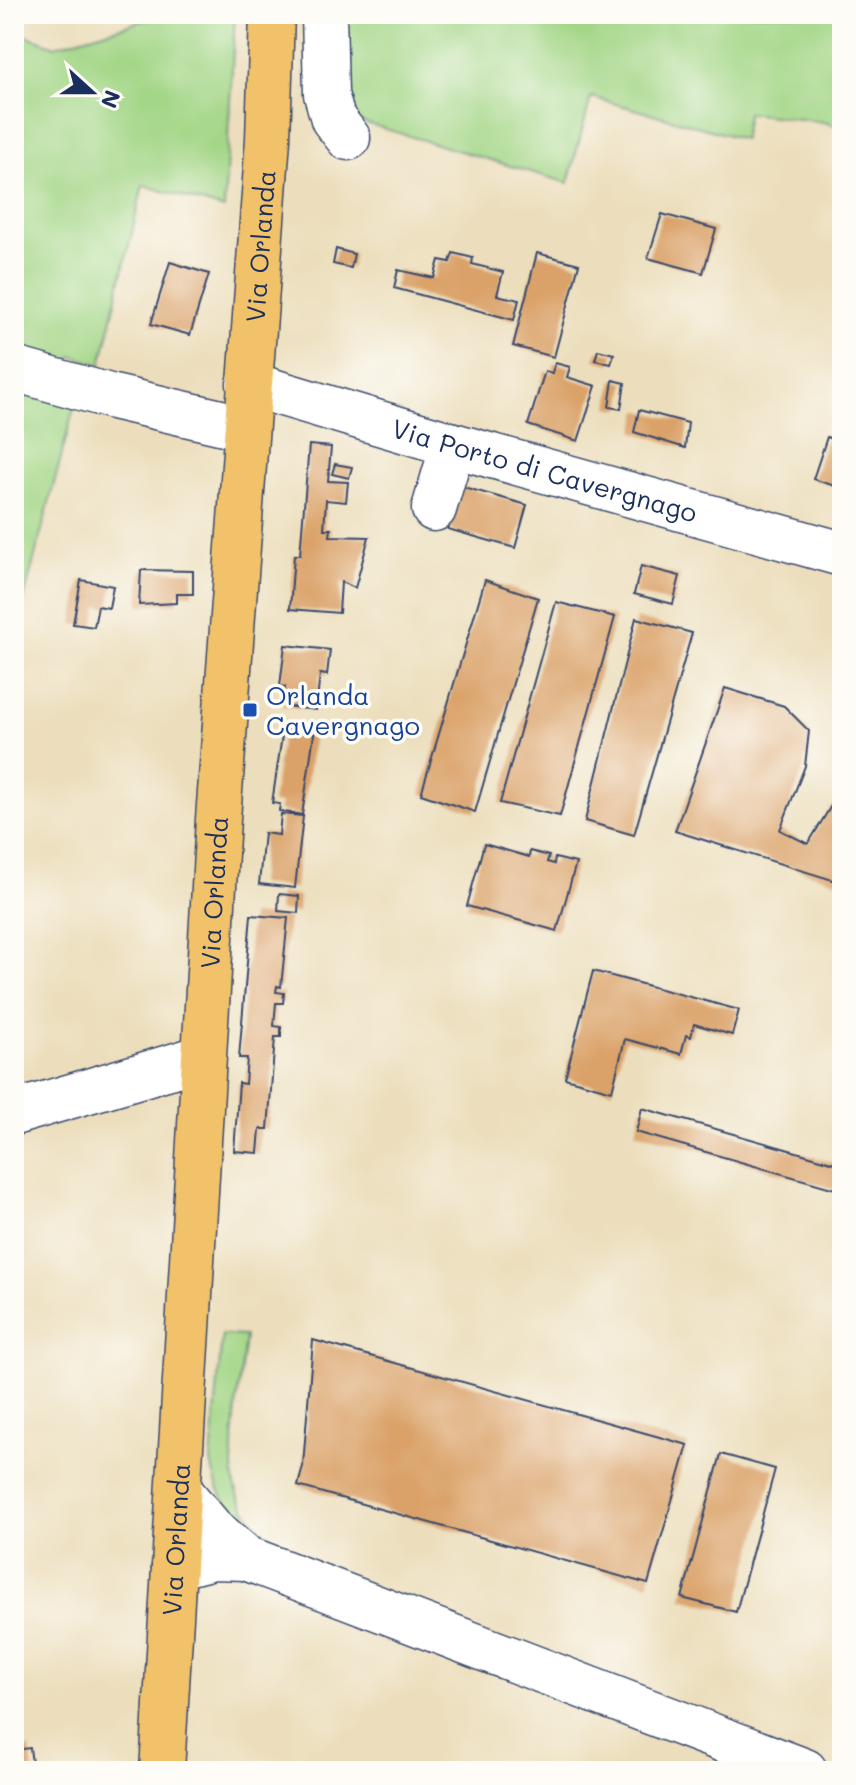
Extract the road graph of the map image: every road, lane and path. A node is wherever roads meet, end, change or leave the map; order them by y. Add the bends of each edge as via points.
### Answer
1 (272, 14) edge
2 (324, 14) edge
3 (348, 138) dead end
4 (14, 369) edge
5 (249, 384) junction
6 (246, 428) junction
7 (453, 445) junction
8 (434, 509) dead end
9 (842, 554) edge
10 (202, 1072) junction
11 (14, 1113) edge
12 (14, 1141) edge
13 (179, 1490) junction
14 (246, 1558) junction
15 (174, 1567) junction
16 (162, 1771) edge
17 (805, 1771) edge

1 - 5 main road, Via Orlanda
2 - 3 street via 326,94 333,119
4 - 6 street
5 - 6 main road, Via Orlanda
5 - 7 street, Via Porto di Cavergnago
6 - 10 main road, Via Orlanda
7 - 8 street
7 - 9 street, Via Porto di Cavergnago
10 - 11 street
10 - 12 street
10 - 13 main road, Via Orlanda
13 - 14 street
13 - 15 main road, Via Orlanda
14 - 15 street via 213,1557
14 - 17 street
15 - 16 main road, Via Orlanda

